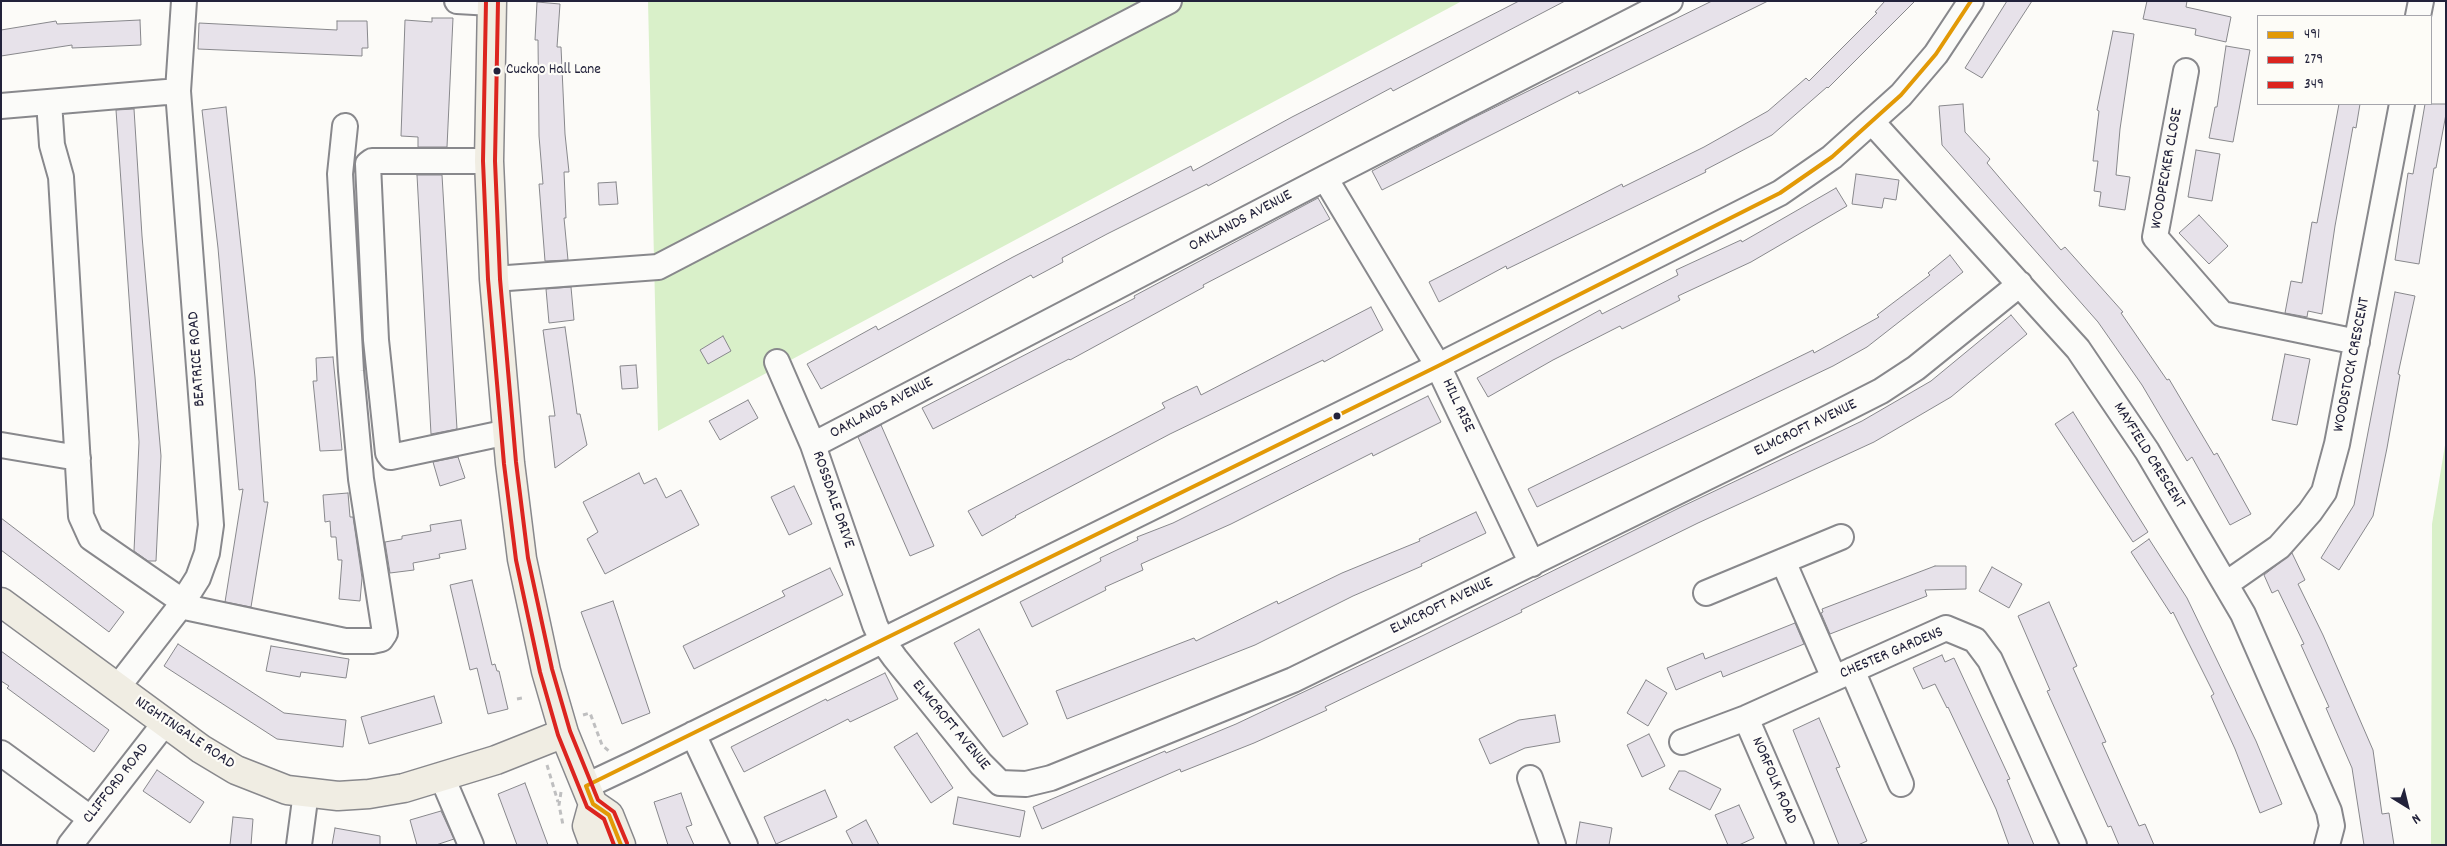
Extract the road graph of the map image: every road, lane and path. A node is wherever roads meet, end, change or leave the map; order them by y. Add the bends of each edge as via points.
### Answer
1 (184, 1) edge
2 (457, 1) edge
3 (1169, 1) edge
4 (1670, 1) edge
5 (1971, 1) edge
6 (2421, 1) edge
7 (492, 2) edge
8 (2418, 15) edge
9 (2186, 71) dead end
10 (178, 91) junction
11 (50, 102) junction
12 (2402, 105) edge
13 (1, 106) edge
14 (1872, 122) junction
15 (345, 126) dead end
16 (489, 161) junction
17 (1325, 178) junction
18 (494, 279) junction
19 (2020, 284) junction
20 (2357, 342) junction
21 (777, 362) dead end
22 (1438, 366) junction
23 (508, 432) junction
24 (1, 445) edge
25 (813, 445) junction
26 (78, 458) junction
27 (1840, 537) dead end
28 (1783, 561) junction
29 (1532, 564) junction
30 (2226, 584) junction
31 (1706, 593) dead end
32 (1, 602) edge
33 (181, 604) junction
34 (882, 640) junction
35 (1843, 674) junction
36 (117, 688) junction
37 (522, 698) dead end
38 (517, 699) dead end
39 (1746, 718) junction
40 (164, 724) junction
41 (572, 724) junction
42 (694, 734) junction
43 (1682, 742) dead end
44 (1, 754) edge
45 (641, 760) junction
46 (442, 777) junction
47 (1530, 778) dead end
48 (1901, 784) dead end
49 (585, 786) junction
50 (306, 792) junction
51 (90, 818) junction
52 (565, 835) dead end
53 (593, 844) edge
54 (70, 845) edge
55 (299, 845) edge
56 (470, 845) edge
57 (621, 845) edge
58 (745, 845) edge
59 (1553, 845) edge
60 (1801, 845) edge
61 (2074, 845) edge
62 (2327, 845) edge

1 - 10 street, BEATRICE ROAD
2 - 7 street
3 - 18 street via 658,267
4 - 17 street, OAKLANDS AVENUE
5 - 14 street via 1936,54 1901,95
6 - 8 street
7 - 16 main road
9 - 20 street, WOODPECKER CLOSE via 2155,237 2222,314
10 - 11 street
10 - 33 street, BEATRICE ROAD via 211,525 207,553 198,578
11 - 13 street
11 - 26 street via 52,145 61,177
12 - 20 street, WOODSTOCK CRESCENT
14 - 19 street, MAYFIELD CRESCENT
14 - 22 street via 1832,157 1780,193
15 - 33 street via 341,191 350,371 361,479 385,634 381,639 372,641 345,641
16 - 18 main road
16 - 23 street via 372,161 368,164 376,340 388,454 391,457
17 - 22 street, HILL RISE
17 - 25 street, OAKLANDS AVENUE
18 - 23 main road
19 - 29 street, ELMCROFT AVENUE via 1916,368 1881,391
19 - 30 street, MAYFIELD CRESCENT via 2078,349 2147,451
20 - 30 street, WOODSTOCK CRESCENT via 2324,492 2279,546
21 - 25 street, ROSSDALE DRIVE
22 - 29 street, HILL RISE
22 - 34 street
23 - 41 main road via 522,560 546,672
24 - 26 street
25 - 34 street, ROSSDALE DRIVE
26 - 33 street via 81,516 91,538
27 - 28 street
28 - 31 street
28 - 35 street
29 - 34 street, ELMCROFT AVENUE via 1293,680 1051,778 1026,784 1000,783 981,764
30 - 62 street, MAYFIELD CRESCENT via 2243,614 2329,811 2332,826
32 - 36 main road, NIGHTINGALE ROAD
33 - 36 street, BEATRICE ROAD
34 - 42 street
35 - 39 street, CHESTER GARDENS
35 - 48 street
35 - 61 street, CHESTER GARDENS via 1946,628 1975,640 1990,660
36 - 40 main road, NIGHTINGALE ROAD
37 - 38 path
39 - 43 street, CHESTER GARDENS
39 - 60 street, NORFOLK ROAD
40 - 50 main road, NIGHTINGALE ROAD via 236,770 287,790
40 - 51 street, CLIFFORD ROAD
41 - 45 path via 590,713 602,744 611,753 631,748
41 - 46 main road, NIGHTINGALE ROAD via 496,760
41 - 49 main road
42 - 45 street
42 - 58 street
44 - 51 street
45 - 49 street
46 - 50 main road, NIGHTINGALE ROAD via 369,794 338,796
46 - 56 street
47 - 59 street
49 - 52 path via 561,787 559,805
49 - 53 main road via 587,826
49 - 57 main road via 609,815
50 - 55 street
51 - 54 street, CLIFFORD ROAD

